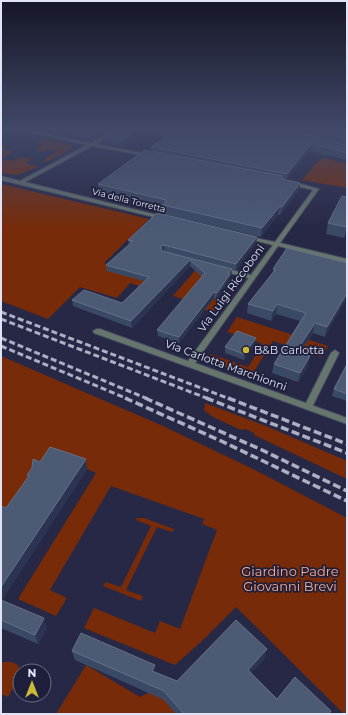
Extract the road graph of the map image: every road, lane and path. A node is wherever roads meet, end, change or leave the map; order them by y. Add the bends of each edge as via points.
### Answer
1 (58, 162) edge
2 (1, 178) edge
3 (283, 182) edge
4 (20, 183) junction
5 (169, 219) edge
6 (238, 235) edge
7 (276, 244) junction
8 (347, 261) edge
9 (215, 268) edge
10 (252, 277) junction
11 (97, 331) dead end
12 (335, 352) dead end
13 (190, 364) junction
14 (308, 407) junction
15 (347, 421) edge

1 - 4 street
2 - 4 street, Via della Torretta
3 - 7 street, Via Luigi Riccoboni via 316,189
4 - 5 street, Via della Torretta
6 - 7 street
7 - 8 street
7 - 10 street, Via Luigi Riccoboni
9 - 10 street
10 - 13 street, Via Luigi Riccoboni
11 - 13 street, Via Carlotta Marchionni
12 - 14 street
13 - 14 street, Via Carlotta Marchionni
14 - 15 street, Via Carlotta Marchionni

